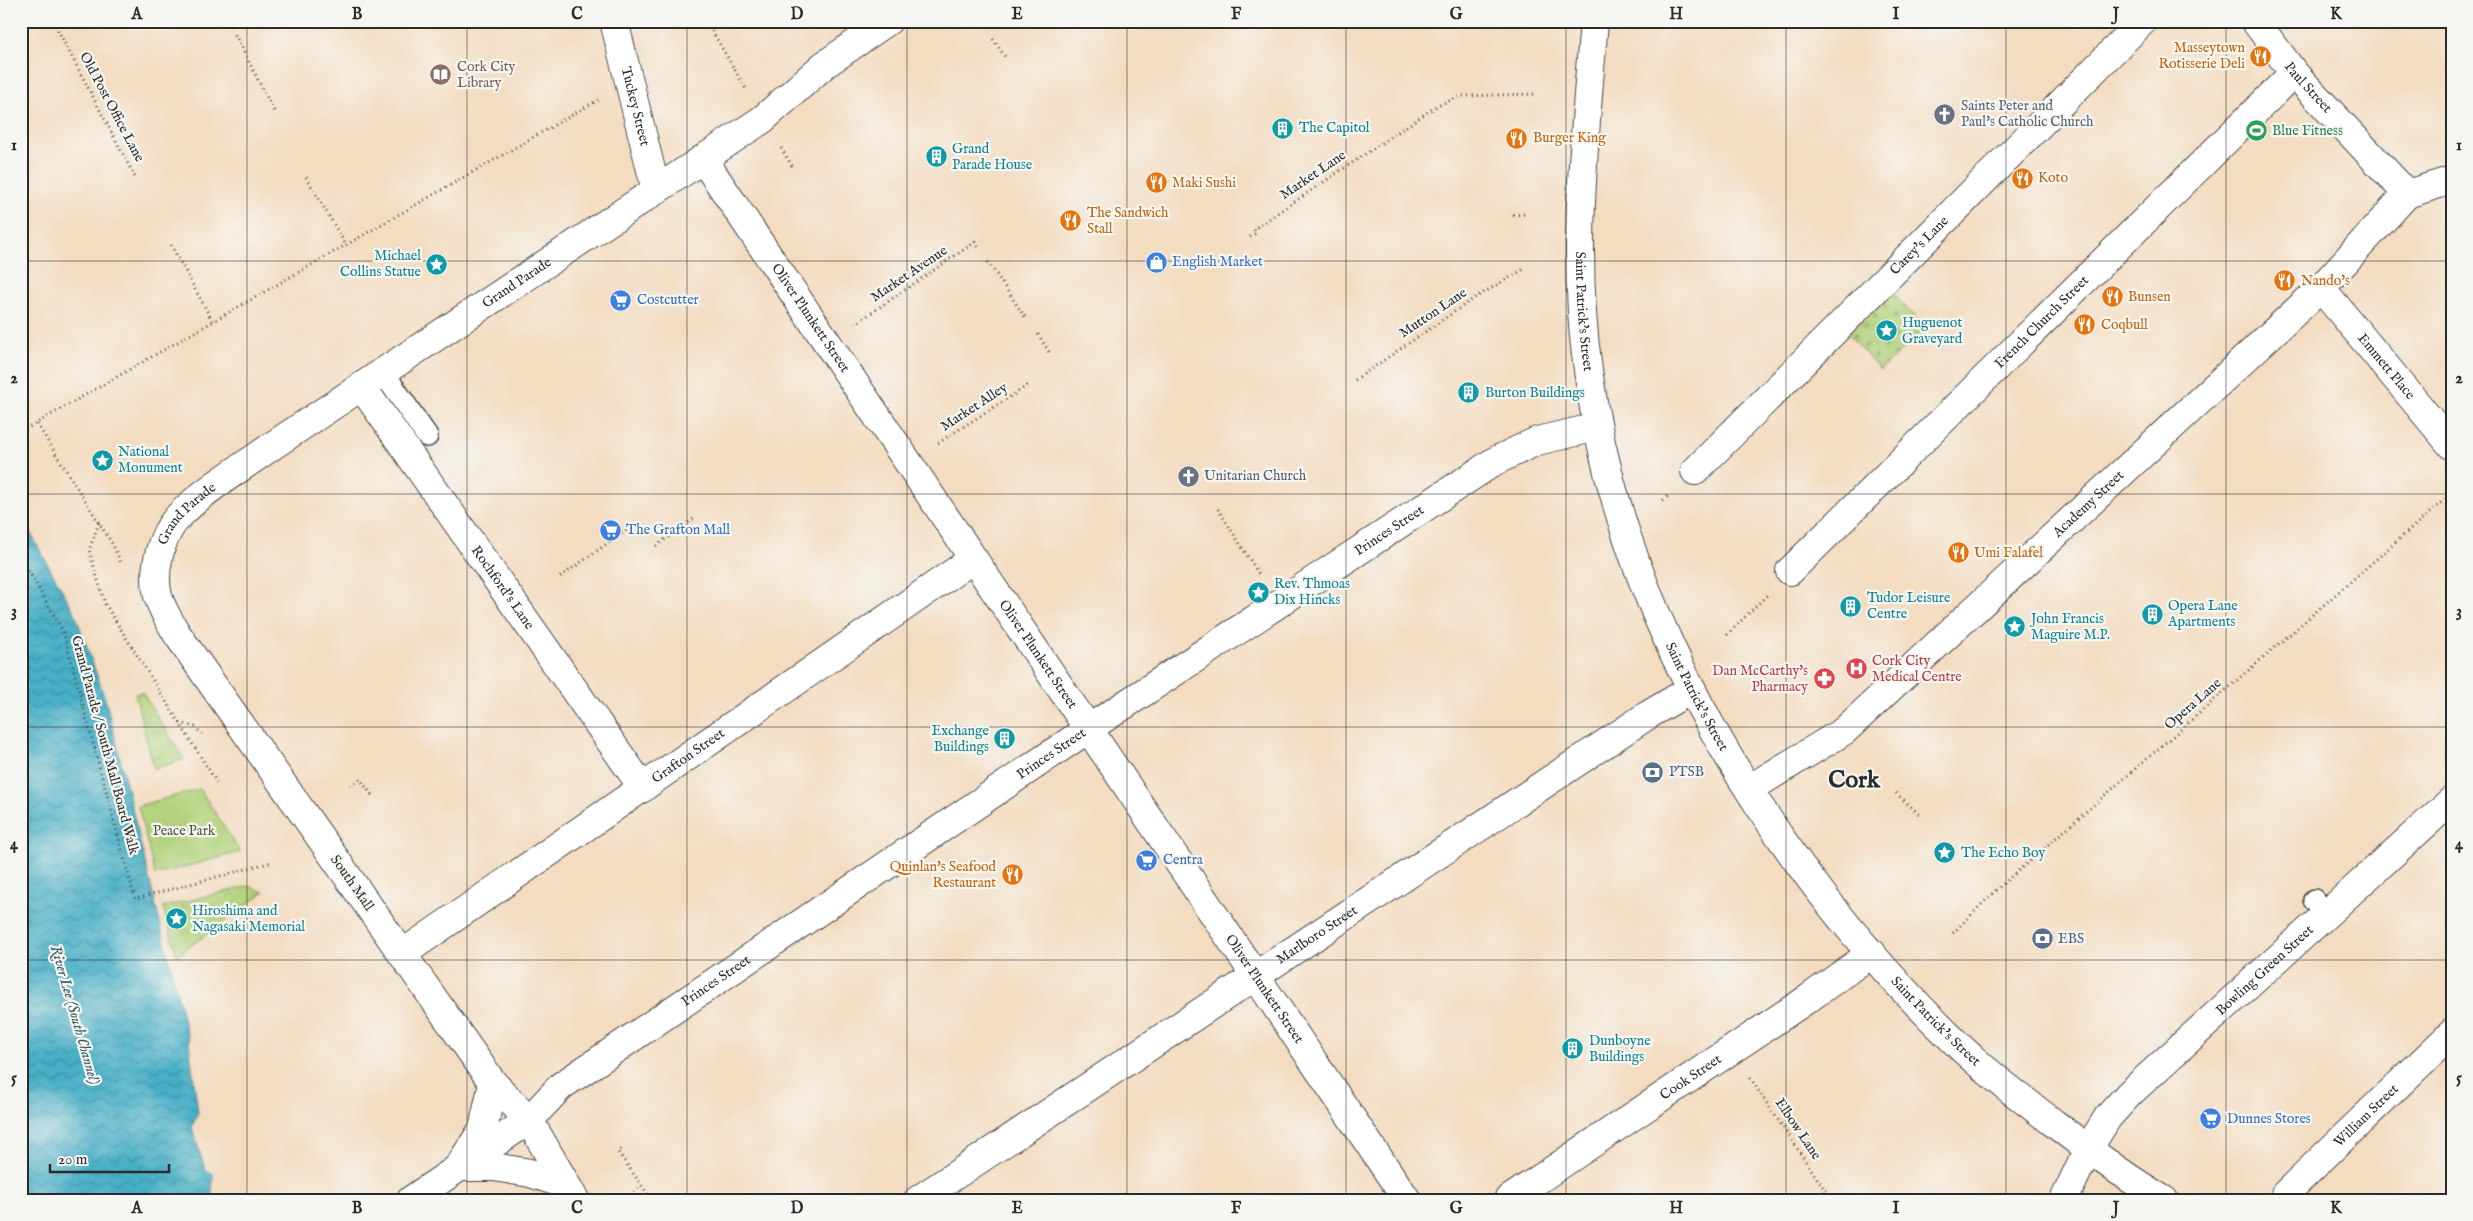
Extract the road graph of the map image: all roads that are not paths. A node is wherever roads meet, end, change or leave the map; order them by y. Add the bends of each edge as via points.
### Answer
1 (614, 21) edge
2 (888, 21) edge
3 (1594, 21) edge
4 (2143, 21) edge
5 (2267, 24) edge
6 (2294, 73) junction
7 (703, 159) junction
8 (2452, 180) edge
9 (656, 190) junction
10 (2407, 194) junction
11 (2322, 288) junction
12 (373, 379) junction
13 (1597, 427) junction
14 (427, 436) dead end
15 (2452, 446) edge
16 (1695, 471) dead end
17 (159, 555) joint
18 (973, 559) junction
19 (1790, 572) road end
20 (1692, 689) junction
21 (1088, 729) junction
22 (643, 788) junction
23 (1749, 789) junction
24 (2452, 800) edge
25 (1872, 953) junction
26 (402, 954) junction
27 (1255, 975) junction
28 (2452, 1033) edge
29 (493, 1083) junction
30 (529, 1120) junction
31 (2088, 1149) junction
32 (458, 1168) junction
33 (570, 1192) edge
34 (411, 1200) edge
35 (918, 1200) edge
36 (1407, 1200) edge
37 (1508, 1200) edge
38 (2064, 1200) edge
39 (2164, 1200) edge
40 (2284, 1200) edge

1 - 9 main road, Tuckey Street
2 - 7 main road, Grand Parade via 824,65 763,119
3 - 13 main road, Saint Patrick's Street via 1579,211 1579,262 1587,369
4 - 16 main road, Carey's Lane
5 - 6 main road, Paul Street
6 - 10 main road, Paul Street
6 - 19 main road, French Church Street
7 - 9 main road, Grand Parade
7 - 18 main road, Oliver Plunkett Street
8 - 10 main road
9 - 12 main road, Grand Parade
10 - 11 main road, Academy Street
11 - 15 main road, Emmett Place
11 - 23 main road, Academy Street via 1844,732
12 - 14 lane
12 - 17 main road, Grand Parade via 197,500 176,518
12 - 22 main road, Rochford's Lane
13 - 20 main road, Saint Patrick's Street via 1609,478 1640,575
13 - 21 main road, Princes Street via 1537,441 1495,461
17 - 26 main road, South Mall via 158,595 177,634
18 - 21 main road, Oliver Plunkett Street
18 - 22 main road, Grafton Street
20 - 23 main road, Saint Patrick's Street
20 - 27 main road, Marlboro Street
21 - 27 main road, Oliver Plunkett Street
21 - 30 main road, Princes Street via 561,1086
22 - 26 main road, Grafton Street
23 - 25 main road, Saint Patrick's Street via 1817,887
24 - 31 main road, Bowling Green Street via 2320,907 2130,1093 2108,1118
25 - 31 main road, Saint Patrick's Street via 1955,1042 2010,1090
25 - 37 main road, Cook Street
26 - 29 main road, South Mall
27 - 35 main road, Marlboro Street
27 - 36 main road, Oliver Plunkett Street
28 - 40 main road, William Street via 2285,1194
29 - 30 main road, South Mall
29 - 32 main road via 482,1129
30 - 32 main road, Princes Street
30 - 33 main road, South Mall
31 - 38 main road, Bowling Green Street
31 - 39 main road, Saint Patrick's Street
32 - 33 main road via 494,1167 530,1173
32 - 34 main road, Princes Street

